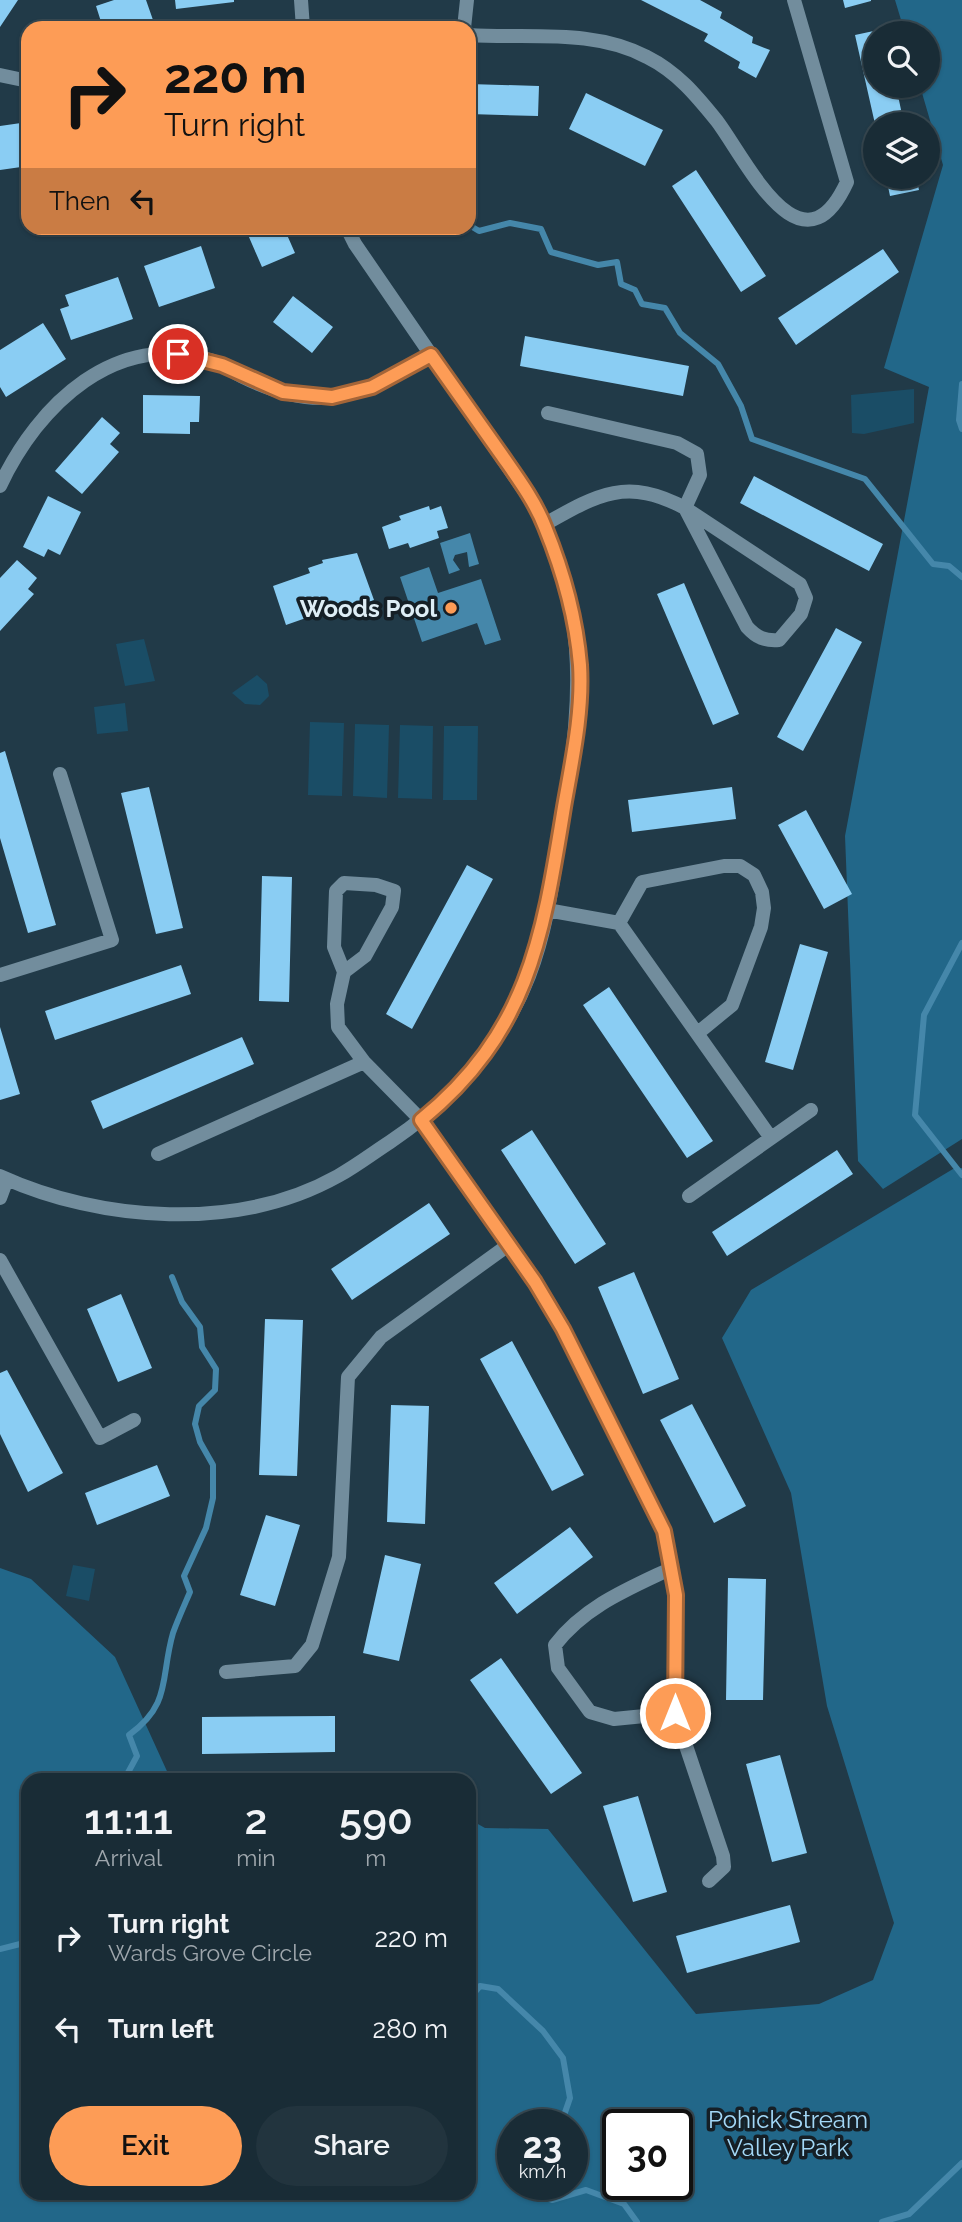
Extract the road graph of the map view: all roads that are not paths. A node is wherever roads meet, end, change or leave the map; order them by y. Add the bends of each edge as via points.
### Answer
1 (301, 0) edge
2 (467, 0) edge
3 (794, 0) edge
4 (302, 21) edge
5 (465, 21) edge
6 (476, 35) edge
7 (1, 76) edge
8 (21, 80) edge
9 (352, 235) edge
10 (431, 355) junction
11 (548, 413) dead end
12 (0, 486) edge
13 (685, 508) junction
14 (545, 524) junction
15 (60, 774) dead end
16 (547, 910) junction
17 (619, 923) junction
18 (344, 972) junction
19 (0, 975) edge
20 (699, 1032) junction
21 (364, 1062) junction
22 (811, 1110) dead end
23 (421, 1120) junction
24 (771, 1138) junction
25 (158, 1154) dead end
26 (4, 1177) edge
27 (689, 1196) dead end
28 (0, 1198) edge
29 (507, 1246) junction
30 (0, 1260) edge
31 (134, 1420) dead end
32 (671, 1568) junction
33 (226, 1672) dead end
34 (675, 1713) junction
35 (709, 1881) dead end

1 - 4 street
2 - 5 street
3 - 6 street via 847,183 824,216 805,221 787,213 759,185 718,122 680,77 647,56 595,38
7 - 8 street
9 - 10 street
10 - 12 street via 372,387 332,397 283,392 209,360 178,354 135,358 101,370 71,390 27,437
10 - 14 street
11 - 13 street via 697,454 700,475
13 - 13 street via 747,627 767,641 779,640 801,614 806,598 800,584
13 - 14 street via 659,494 622,491 598,497
14 - 16 street via 574,614 580,668 575,747
15 - 19 street via 112,940
16 - 17 street
16 - 23 street via 529,977 498,1036 446,1100
17 - 20 street
17 - 20 street via 642,882 724,866 740,866 754,875 764,908 761,927 732,1005
18 - 18 street via 365,956 392,907 394,891 388,887 338,886 334,947
18 - 21 street via 337,1003 338,1027
20 - 24 street
21 - 23 street
21 - 25 street
22 - 24 street
23 - 26 street via 337,1177 270,1202 230,1210 167,1214 103,1210 69,1203
23 - 29 street
24 - 27 street
26 - 28 street
29 - 32 street via 563,1329 664,1531
29 - 33 street via 381,1337 348,1377 339,1557 312,1645 295,1666
30 - 31 street via 100,1438
32 - 34 street via 676,1595
32 - 34 street via 572,1623 555,1645 558,1668 590,1712 614,1719
34 - 35 street via 723,1856 724,1867

